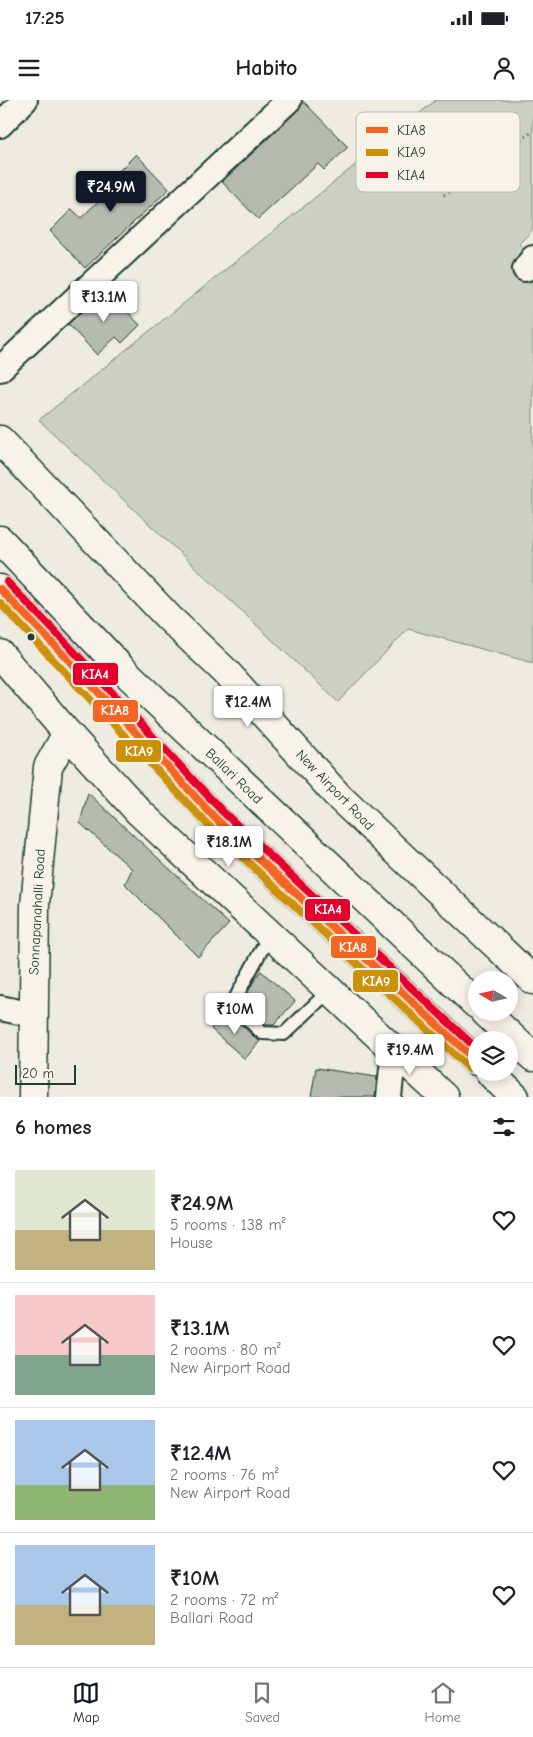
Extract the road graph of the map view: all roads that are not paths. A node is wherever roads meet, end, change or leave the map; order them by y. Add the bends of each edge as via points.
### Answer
1 (24, 100) edge
2 (290, 100) edge
3 (0, 125) edge
4 (0, 370) edge
5 (0, 440) edge
6 (0, 540) edge
7 (0, 590) edge
8 (0, 654) edge
9 (67, 733) junction
10 (270, 934) junction
11 (533, 980) edge
12 (330, 990) junction
13 (468, 996) edge
14 (0, 1008) edge
15 (34, 1015) junction
16 (495, 1021) edge
17 (394, 1050) junction
18 (468, 1053) edge
19 (533, 1057) edge
20 (499, 1081) edge
21 (33, 1097) edge
22 (389, 1097) edge
23 (444, 1097) edge
24 (516, 1097) edge

1 - 3 street
2 - 4 street
5 - 11 main road, New Airport Road via 169,618 224,671 339,797
6 - 13 main road, Ballari Road via 120,666
7 - 18 main road via 215,818
8 - 9 main road
9 - 10 main road via 139,812
9 - 15 main road, Sonnapanahalli Road via 48,767 35,905
10 - 12 main road
10 - 12 lane via 236,997 239,1011 262,1033 284,1034
12 - 17 main road
14 - 15 street
15 - 21 main road, Sonnapanahalli Road
16 - 19 main road
17 - 22 street
17 - 23 main road
20 - 24 main road

